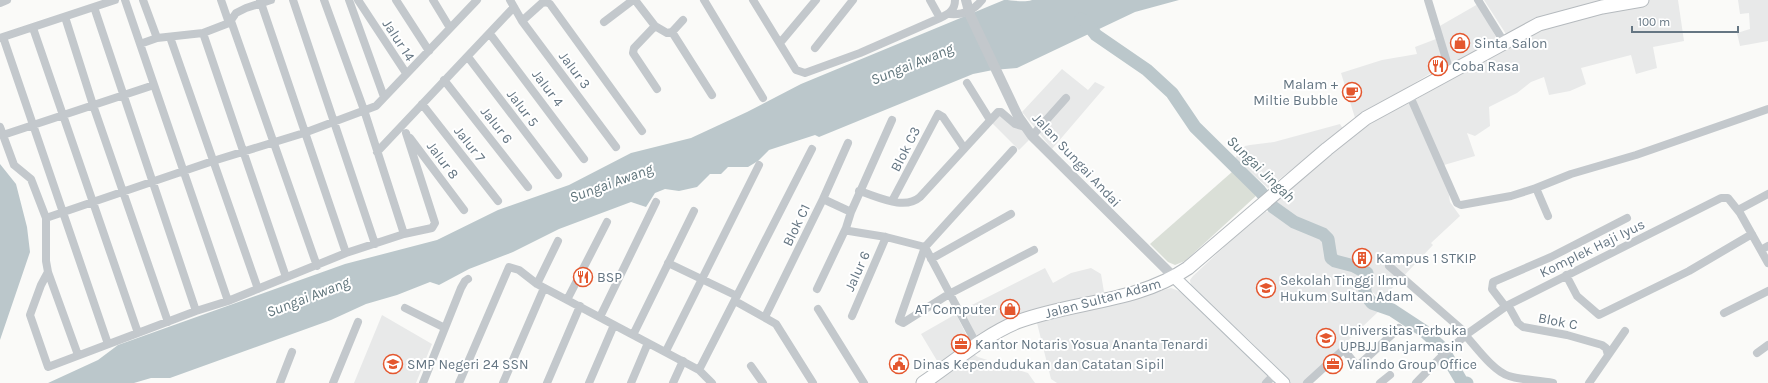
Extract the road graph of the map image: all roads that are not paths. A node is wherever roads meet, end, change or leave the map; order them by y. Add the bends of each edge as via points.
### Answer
1 (7, 0) edge
2 (115, 0) edge
3 (125, 0) edge
4 (143, 0) edge
5 (221, 0) edge
6 (271, 0) edge
7 (293, 0) edge
8 (324, 0) edge
9 (349, 0) edge
10 (358, 0) edge
11 (396, 0) edge
12 (433, 0) edge
13 (634, 0) edge
14 (704, 0) edge
15 (753, 0) edge
16 (816, 0) edge
17 (853, 0) edge
18 (930, 0) edge
19 (955, 0) edge
20 (966, 0) edge
21 (982, 0) edge
22 (1428, 0) edge
23 (1478, 0) edge
24 (1642, 0) edge
25 (474, 1) edge
26 (261, 2) edge
27 (0, 3) edge
28 (512, 3) edge
29 (94, 7) junction
30 (950, 14) junction
31 (65, 17) junction
32 (940, 18) junction
33 (683, 20) dead end
34 (522, 21) junction
35 (230, 22) junction
36 (604, 22) dead end
37 (655, 26) junction
38 (33, 28) junction
39 (450, 28) junction
40 (672, 32) junction
41 (203, 33) junction
42 (490, 34) junction
43 (170, 37) junction
44 (2, 38) edge
45 (157, 38) junction
46 (1504, 42) junction
47 (780, 43) junction
48 (140, 44) junction
49 (815, 48) dead end
50 (429, 51) junction
51 (468, 57) junction
52 (1450, 72) junction
53 (406, 73) junction
54 (444, 80) junction
55 (967, 83) dead end
56 (154, 85) junction
57 (657, 89) dead end
58 (1409, 94) junction
59 (124, 95) junction
60 (712, 95) dead end
61 (384, 97) junction
62 (763, 98) dead end
63 (1066, 98) dead end
64 (93, 104) junction
65 (422, 104) junction
66 (1768, 109) edge
67 (364, 110) junction
68 (63, 116) junction
69 (333, 120) junction
70 (892, 120) dead end
71 (990, 120) junction
72 (34, 125) junction
73 (0, 127) edge
74 (1025, 127) junction
75 (404, 130) junction
76 (642, 131) dead end
77 (304, 133) junction
78 (3, 135) junction
79 (1032, 136) junction
80 (274, 141) junction
81 (848, 143) dead end
82 (616, 147) dead end
83 (964, 148) junction
84 (812, 149) dead end
85 (1013, 150) dead end
86 (243, 151) junction
87 (377, 152) junction
88 (584, 159) dead end
89 (213, 161) junction
90 (759, 165) dead end
91 (183, 172) junction
92 (558, 175) dead end
93 (153, 182) junction
94 (528, 187) dead end
95 (1536, 188) junction
96 (860, 191) junction
97 (123, 192) junction
98 (1768, 194) edge
99 (823, 199) junction
100 (92, 201) junction
101 (498, 201) dead end
102 (656, 202) dead end
103 (892, 202) junction
104 (464, 210) dead end
105 (1738, 210) junction
106 (694, 211) dead end
107 (851, 212) junction
108 (64, 213) junction
109 (1011, 214) dead end
110 (1548, 216) dead end
111 (46, 218) junction
112 (1627, 218) dead end
113 (607, 222) dead end
114 (846, 228) junction
115 (404, 234) junction
116 (1752, 234) junction
117 (886, 237) junction
118 (558, 241) dead end
119 (375, 244) junction
120 (925, 247) junction
121 (1764, 248) edge
122 (1034, 250) dead end
123 (346, 254) junction
124 (931, 259) junction
125 (668, 263) junction
126 (1768, 264) edge
127 (317, 266) junction
128 (1388, 266) dead end
129 (48, 272) junction
130 (1566, 275) junction
131 (286, 277) junction
132 (1174, 277) junction
133 (468, 279) dead end
134 (702, 280) junction
135 (540, 286) junction
136 (258, 289) junction
137 (817, 289) dead end
138 (1768, 291) edge
139 (949, 294) junction
140 (736, 298) junction
141 (567, 300) junction
142 (228, 301) junction
143 (580, 306) junction
144 (1507, 306) junction
145 (405, 308) dead end
146 (818, 309) dead end
147 (196, 311) junction
148 (1724, 313) dead end
149 (852, 316) dead end
150 (600, 317) junction
151 (766, 317) junction
152 (168, 322) junction
153 (358, 322) dead end
154 (614, 325) junction
155 (445, 328) junction
156 (1399, 328) dead end
157 (1625, 331) dead end
158 (138, 333) junction
159 (633, 335) junction
160 (1466, 335) junction
161 (648, 343) junction
162 (108, 344) junction
163 (977, 345) junction
164 (1768, 345) edge
165 (292, 352) dead end
166 (666, 352) junction
167 (1757, 353) dead end
168 (78, 355) junction
169 (1608, 355) junction
170 (683, 360) junction
171 (751, 366) dead end
172 (699, 370) junction
173 (1275, 374) junction
174 (1390, 375) dead end
175 (280, 383) edge
176 (332, 383) edge
177 (422, 383) edge
178 (459, 383) edge
179 (503, 383) edge
180 (547, 383) edge
181 (589, 383) edge
182 (631, 383) edge
183 (673, 383) edge
184 (712, 383) edge
185 (763, 383) edge
186 (813, 383) edge
187 (864, 383) edge
188 (923, 383) edge
189 (1266, 383) edge
190 (1284, 383) edge
191 (1307, 383) edge
192 (1380, 383) edge
193 (1416, 383) edge
194 (1553, 383) edge
195 (1589, 383) edge

1 - 27 street
2 - 29 street
3 - 48 street
4 - 45 street
5 - 35 street
6 - 26 street
7 - 69 street
8 - 67 street
9 - 61 street
10 - 53 street, Jalur 14
11 - 50 street
12 - 39 street
13 - 36 street
13 - 37 street
14 - 62 street
15 - 47 street
16 - 47 street
17 - 49 street
18 - 32 street
19 - 30 street
20 - 74 street, Jalan Sungai Andai, bridge via 970,16
21 - 30 street via 967,12
22 - 52 street
23 - 46 street
24 - 46 main road via 1560,17 1539,24
25 - 39 street
26 - 35 street via 236,13
26 - 77 street
28 - 34 street, Jalur 3
28 - 42 street
29 - 31 street
29 - 59 street
30 - 32 street
31 - 38 street
31 - 64 street
32 - 47 street via 860,53 805,73 796,70
33 - 40 street
34 - 76 street via 542,3 550,4
34 - 82 street, Jalur 3
35 - 41 street
35 - 80 street
37 - 40 street via 667,33
37 - 57 street via 634,48 633,53
38 - 44 street
38 - 68 street
39 - 50 street
40 - 60 street
41 - 43 street
41 - 86 street
42 - 51 street
42 - 88 street, Jalur 4
43 - 45 street
43 - 89 street
44 - 72 street
45 - 48 street
46 - 52 main road
48 - 56 street
50 - 53 street
51 - 54 street
51 - 92 street, Jalur 5
52 - 58 main road
53 - 61 street
54 - 65 street
54 - 94 street, Jalur 6
55 - 71 street
56 - 59 street
56 - 91 street
58 - 95 street via 1459,205 1511,196
58 - 132 main road via 1366,118
59 - 64 street
59 - 93 street
61 - 67 street via 376,106
63 - 79 street
64 - 68 street
64 - 97 street
65 - 75 street
65 - 101 street, Jalur 7
66 - 95 street
67 - 69 street
67 - 87 street
68 - 72 street
68 - 100 street
69 - 77 street
69 - 119 street
70 - 96 street
71 - 74 street via 1001,112 1015,124
71 - 83 street
72 - 78 street
72 - 108 street
73 - 78 street
74 - 79 street, Jalan Sungai Andai
75 - 87 street
75 - 104 street, Jalur 8
75 - 115 street via 435,223 432,228
77 - 80 street
77 - 123 street
78 - 111 street via 14,165 31,179
79 - 132 street, Jalan Sungai Andai
80 - 86 street
80 - 127 street
81 - 99 street, Blok C1
83 - 103 street via 917,200 905,203
83 - 103 street, Blok C3 via 943,117 938,114
84 - 140 street
85 - 120 street
86 - 89 street
86 - 131 street
87 - 115 street
89 - 91 street
89 - 136 street
90 - 134 street
91 - 93 street
91 - 142 street
93 - 97 street
93 - 147 street
95 - 110 street
96 - 103 street
96 - 107 street
97 - 100 street
97 - 152 street
98 - 105 street
99 - 107 street
99 - 151 street, Blok C1
100 - 108 street
100 - 158 street
102 - 150 street
105 - 116 street, Komplek Haji Iyus
105 - 130 street, Komplek Haji Iyus via 1728,198 1721,198
106 - 125 street
107 - 114 street
108 - 111 street
108 - 162 street
109 - 124 street
111 - 129 street
112 - 144 street, Blok C via 1551,257 1493,282 1492,289
113 - 141 street
114 - 117 street via 849,231
114 - 137 street
115 - 119 street
116 - 121 street, Komplek Haji Iyus
116 - 130 street via 1689,271 1599,316 1577,296
117 - 120 street
117 - 149 street, Jalur 6
118 - 135 street
119 - 123 street
120 - 124 street
120 - 139 street via 899,321 903,323
121 - 126 street, Komplek Haji Iyus
122 - 139 street
123 - 127 street
124 - 139 street
125 - 134 street
125 - 159 street
127 - 131 street
128 - 160 street
129 - 168 street
129 - 168 street via 40,284 30,315 48,367
130 - 144 street, Komplek Haji Iyus
131 - 136 street
132 - 163 main road, Jalan Sultan Adam via 1110,299 1016,323
132 - 173 main road, Jalan Sultan Adam
133 - 155 street via 461,288
134 - 140 street
134 - 166 street
135 - 141 street
135 - 178 street via 519,270 509,267
135 - 179 street
136 - 142 street
138 - 148 street
139 - 163 street
140 - 151 street
140 - 172 street
141 - 143 street
142 - 147 street
143 - 150 street
143 - 180 street
144 - 160 street, Komplek Haji Iyus
144 - 169 street, Blok C via 1523,327 1602,345
145 - 155 street
146 - 187 street
147 - 152 street
150 - 154 street
151 - 186 street via 776,324
152 - 158 street
153 - 176 street
154 - 159 street
154 - 181 street
155 - 177 street
156 - 191 street via 1360,364 1356,365 1345,351 1342,351
157 - 169 street
158 - 162 street
159 - 161 street
160 - 193 street, Komplek Haji Iyus
160 - 194 street via 1501,373 1510,377
161 - 166 street
161 - 182 street
162 - 168 street
163 - 188 main road, Jalan Sultan Adam
164 - 167 street
165 - 175 street
166 - 170 street
169 - 195 street
170 - 172 street
170 - 183 street
171 - 185 street
172 - 184 street
173 - 189 street
173 - 190 main road, Jalan Sultan Adam
174 - 192 street

